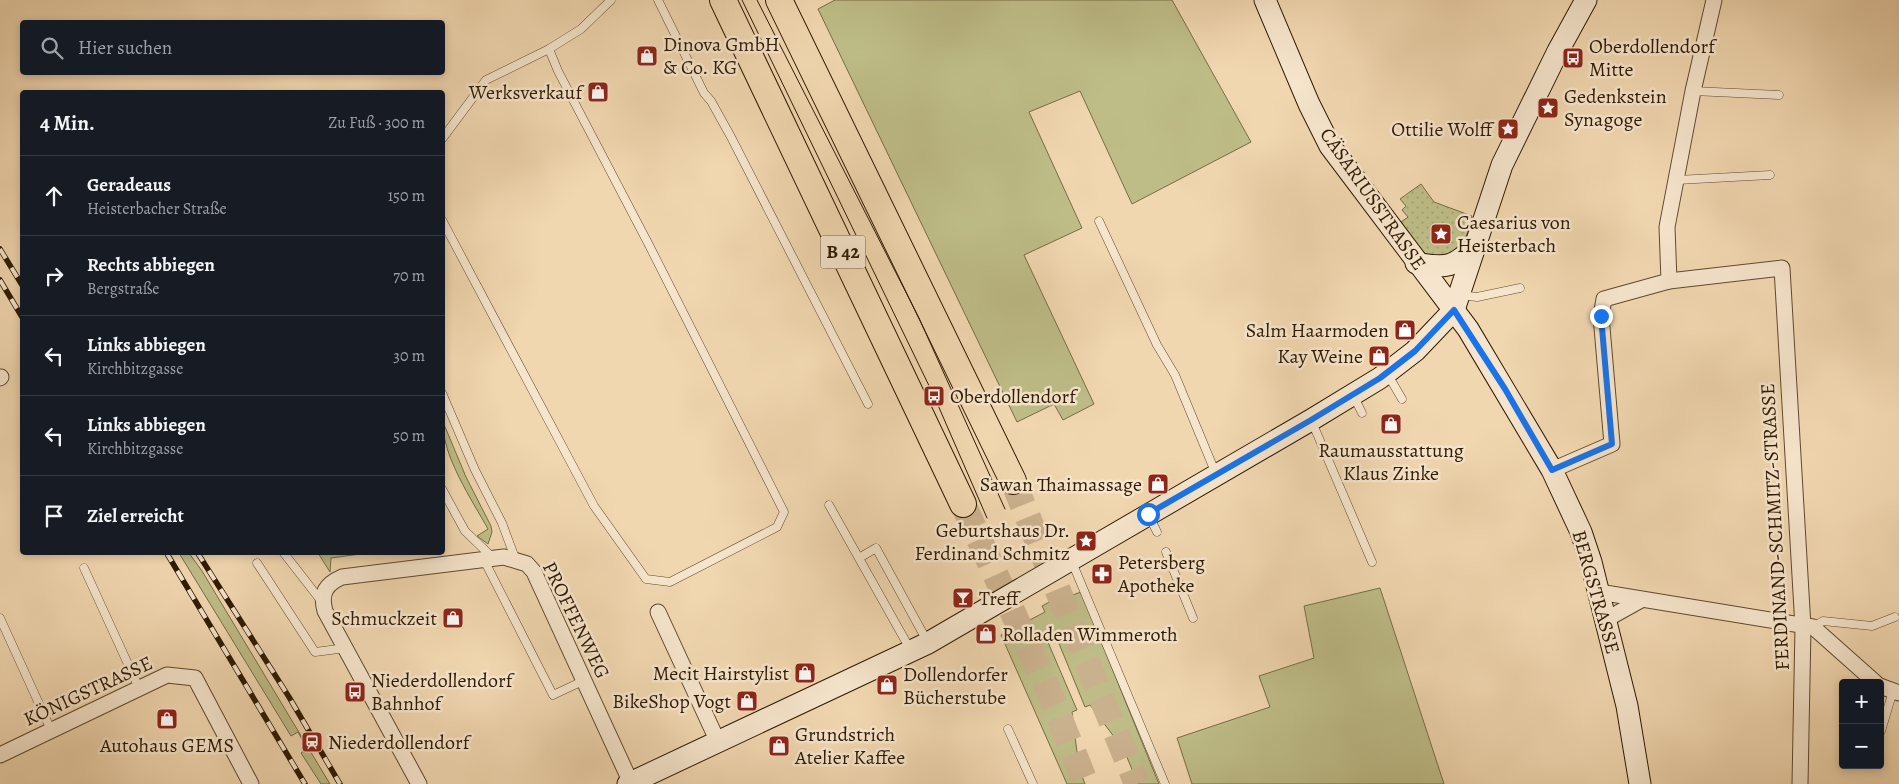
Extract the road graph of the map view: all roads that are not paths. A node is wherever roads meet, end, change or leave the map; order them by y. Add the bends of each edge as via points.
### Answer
1 (611, 0) edge
2 (658, 0) edge
3 (723, 0) edge
4 (779, 0) edge
5 (1265, 0) edge
6 (1586, 0) edge
7 (1714, 0) edge
8 (549, 49) junction
9 (1693, 91) junction
10 (1779, 95) dead end
11 (445, 135) edge
12 (1770, 175) dead end
13 (1677, 180) junction
14 (1099, 221) dead end
15 (445, 226) edge
16 (1476, 246) junction
17 (1416, 263) junction
18 (1668, 281) junction
19 (1520, 288) dead end
20 (1457, 303) junction
21 (1386, 373) junction
22 (1402, 399) dead end
23 (445, 400) edge
24 (868, 404) dead end
25 (1311, 420) junction
26 (1552, 470) junction
27 (1217, 476) junction
28 (1013, 481) tunnel mouth
29 (445, 494) edge
30 (963, 504) tunnel mouth
31 (829, 505) dead end
32 (1166, 552) dead end
33 (286, 555) edge
34 (515, 558) junction
35 (858, 558) junction
36 (489, 559) junction
37 (1071, 560) junction
38 (1372, 562) dead end
39 (256, 563) dead end
40 (84, 568) dead end
41 (1599, 592) junction
42 (1640, 600) junction
43 (323, 604) junction
44 (658, 612) dead end
45 (1895, 616) dead end
46 (0, 618) edge
47 (1193, 618) dead end
48 (1606, 620) junction
49 (1808, 627) junction
50 (919, 647) junction
51 (346, 648) junction
52 (1871, 679) edge
53 (585, 680) junction
54 (139, 688) junction
55 (1891, 690) edge
56 (1883, 724) edge
57 (1008, 729) dead end
58 (51, 730) junction
59 (718, 742) junction
60 (0, 755) edge
61 (653, 778) edge
62 (630, 783) edge
63 (251, 784) edge
64 (419, 784) edge
65 (1033, 784) edge
66 (1165, 784) edge
67 (1640, 784) edge
68 (1800, 784) edge

1 - 8 lane via 581,29
2 - 24 lane via 704,94 712,100
3 - 30 highway, B 42
4 - 28 highway, B 42
5 - 17 street, CÄSARIUSSTRASSE via 1330,146
6 - 16 street via 1502,165
7 - 9 street
8 - 11 lane via 486,80
8 - 15 lane via 784,512 777,527 670,582 646,579 594,506
9 - 10 lane
9 - 13 street
12 - 13 lane
13 - 18 street via 1667,227
14 - 27 lane via 1174,375
16 - 17 street via 1459,262 1443,267
16 - 20 street
17 - 20 street, CÄSARIUSSTRASSE
18 - 26 street via 1604,299 1601,316 1612,444
18 - 49 street, FERDINAND-SCHMITZ-STRASSE via 1782,268
19 - 20 lane
20 - 21 street via 1415,351
20 - 26 street, BERGSTRASSE via 1501,392
21 - 22 lane
21 - 25 street via 1358,404
23 - 34 lane
25 - 27 street
25 - 38 lane
26 - 41 street, BERGSTRASSE via 1581,532
27 - 37 street via 1153,523
29 - 36 lane via 465,531
31 - 35 lane
32 - 47 lane
33 - 43 lane
34 - 36 street, PROFFENWEG
34 - 53 street, PROFFENWEG via 534,572
35 - 50 lane
35 - 50 lane via 876,548
36 - 43 street, PROFFENWEG via 342,578 326,587
36 - 53 lane via 553,696
37 - 50 street
37 - 66 lane
39 - 51 lane via 315,652
40 - 54 lane
41 - 42 street
41 - 48 street, BERGSTRASSE
42 - 48 street
42 - 49 street
43 - 51 street
44 - 59 street
45 - 49 lane via 1872,626 1823,621
46 - 58 lane
48 - 67 street, BERGSTRASSE via 1627,706
49 - 52 street
49 - 68 street, FERDINAND-SCHMITZ-STRASSE
50 - 59 street
51 - 64 street
53 - 62 street, PROFFENWEG
54 - 58 street, KÖNIGSTRASSE
54 - 63 street, KÖNIGSTRASSE via 167,674 195,678
55 - 56 lane
57 - 65 lane
58 - 60 street, KÖNIGSTRASSE
59 - 61 street
61 - 62 street

